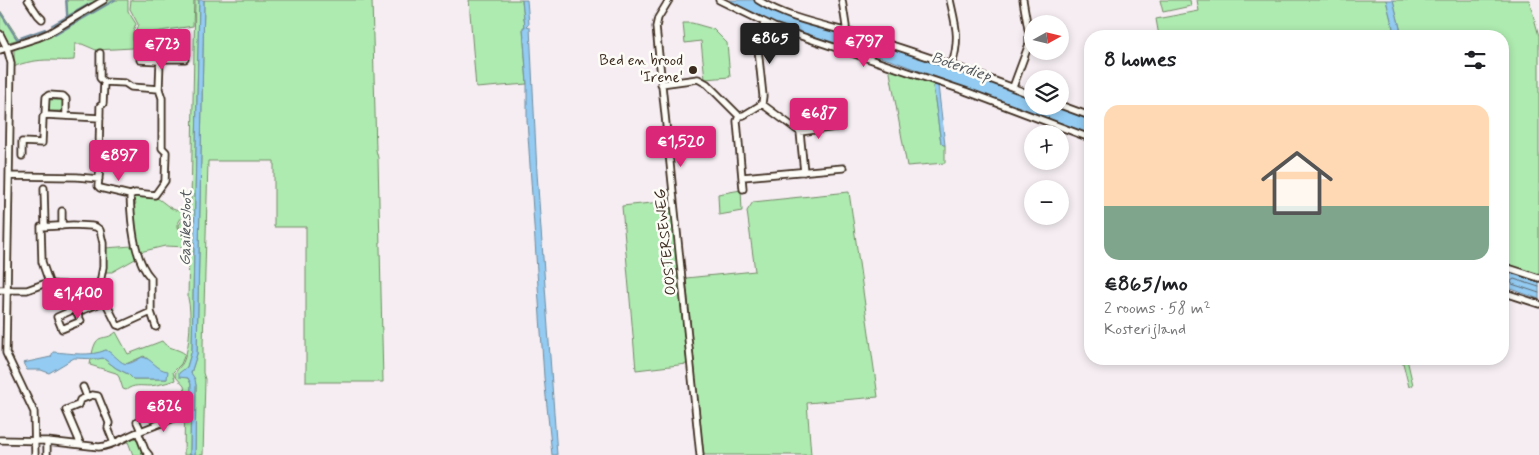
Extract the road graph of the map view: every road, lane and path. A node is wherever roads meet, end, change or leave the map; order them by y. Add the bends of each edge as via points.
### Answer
1 (28, 0) edge
2 (104, 0) edge
3 (669, 0) edge
4 (719, 0) edge
5 (758, 0) edge
6 (842, 0) edge
7 (950, 0) edge
8 (1022, 0) edge
9 (42, 19) dead end
10 (764, 23) junction
11 (846, 31) junction
12 (0, 34) edge
13 (8, 48) junction
14 (0, 50) edge
15 (100, 53) dead end
16 (185, 59) dead end
17 (140, 60) dead end
18 (160, 61) junction
19 (952, 65) junction
20 (104, 82) junction
21 (662, 84) junction
22 (1013, 88) junction
23 (160, 89) junction
24 (1024, 92) edge
25 (762, 104) junction
26 (1069, 108) edge
27 (1084, 114) edge
28 (45, 115) junction
29 (66, 116) junction
30 (738, 116) junction
31 (100, 118) junction
32 (836, 128) dead end
33 (800, 132) junction
34 (1084, 136) edge
35 (22, 156) dead end
36 (843, 168) dead end
37 (804, 172) junction
38 (9, 176) junction
39 (742, 177) junction
40 (99, 179) junction
41 (44, 188) dead end
42 (744, 189) dead end
43 (130, 195) junction
44 (62, 211) dead end
45 (0, 226) edge
46 (45, 226) junction
47 (62, 226) junction
48 (8, 227) junction
49 (1509, 268) edge
50 (1539, 278) edge
51 (49, 282) junction
52 (0, 290) edge
53 (7, 290) junction
54 (1509, 294) edge
55 (105, 301) junction
56 (1539, 304) edge
57 (151, 312) junction
58 (156, 327) dead end
59 (83, 387) dead end
60 (87, 397) junction
61 (182, 414) dead end
62 (137, 422) dead end
63 (139, 431) junction
64 (0, 440) edge
65 (35, 441) junction
66 (47, 441) junction
67 (114, 443) junction
68 (81, 445) junction
69 (99, 447) junction
70 (36, 455) edge
71 (47, 455) edge
72 (100, 455) edge
73 (149, 455) edge
74 (700, 455) edge

1 - 9 street
2 - 13 street via 48,33
3 - 21 street, OOSTERSEWEG via 656,27
4 - 10 street
5 - 11 street via 770,8
6 - 11 street
7 - 19 street via 957,31
8 - 22 street via 1029,44
10 - 25 street via 758,49
10 - 34 street via 965,91
11 - 19 street
12 - 13 street
13 - 14 street
13 - 38 street
15 - 20 street via 100,78
16 - 18 street via 163,58
17 - 18 street
18 - 23 street
19 - 22 street
20 - 23 street via 125,82 131,87
20 - 31 street
21 - 30 street via 698,80 707,84
21 - 74 street, OOSTERSEWEG
22 - 24 street
23 - 43 street via 162,148 166,152 165,181 155,195
25 - 30 street
25 - 33 street
26 - 27 street
28 - 29 street
28 - 29 street via 46,97 49,95 66,99
28 - 35 street via 42,143 22,142
29 - 31 street
30 - 39 street
31 - 40 street
32 - 33 street
33 - 37 street
36 - 37 street
37 - 39 street
38 - 40 street
38 - 48 street
39 - 42 street
40 - 43 street via 100,188
41 - 46 street
43 - 57 street via 133,239 147,274 152,278
44 - 47 street
45 - 48 street
46 - 47 street
46 - 51 street via 41,227 42,262
47 - 55 street via 91,226 100,230 103,242 99,288
48 - 53 street
49 - 50 street
51 - 53 street via 27,290
51 - 55 street via 65,285 75,310
52 - 53 street
53 - 65 street via 6,353 34,412
54 - 56 street
55 - 57 street via 120,326
57 - 58 street
59 - 60 street
60 - 67 street via 98,396
60 - 68 street via 66,410
61 - 63 street
62 - 63 street
63 - 67 street
63 - 73 street
64 - 65 street
65 - 66 street
65 - 70 street
66 - 68 street
66 - 71 street
67 - 69 street
68 - 69 street
69 - 72 street

